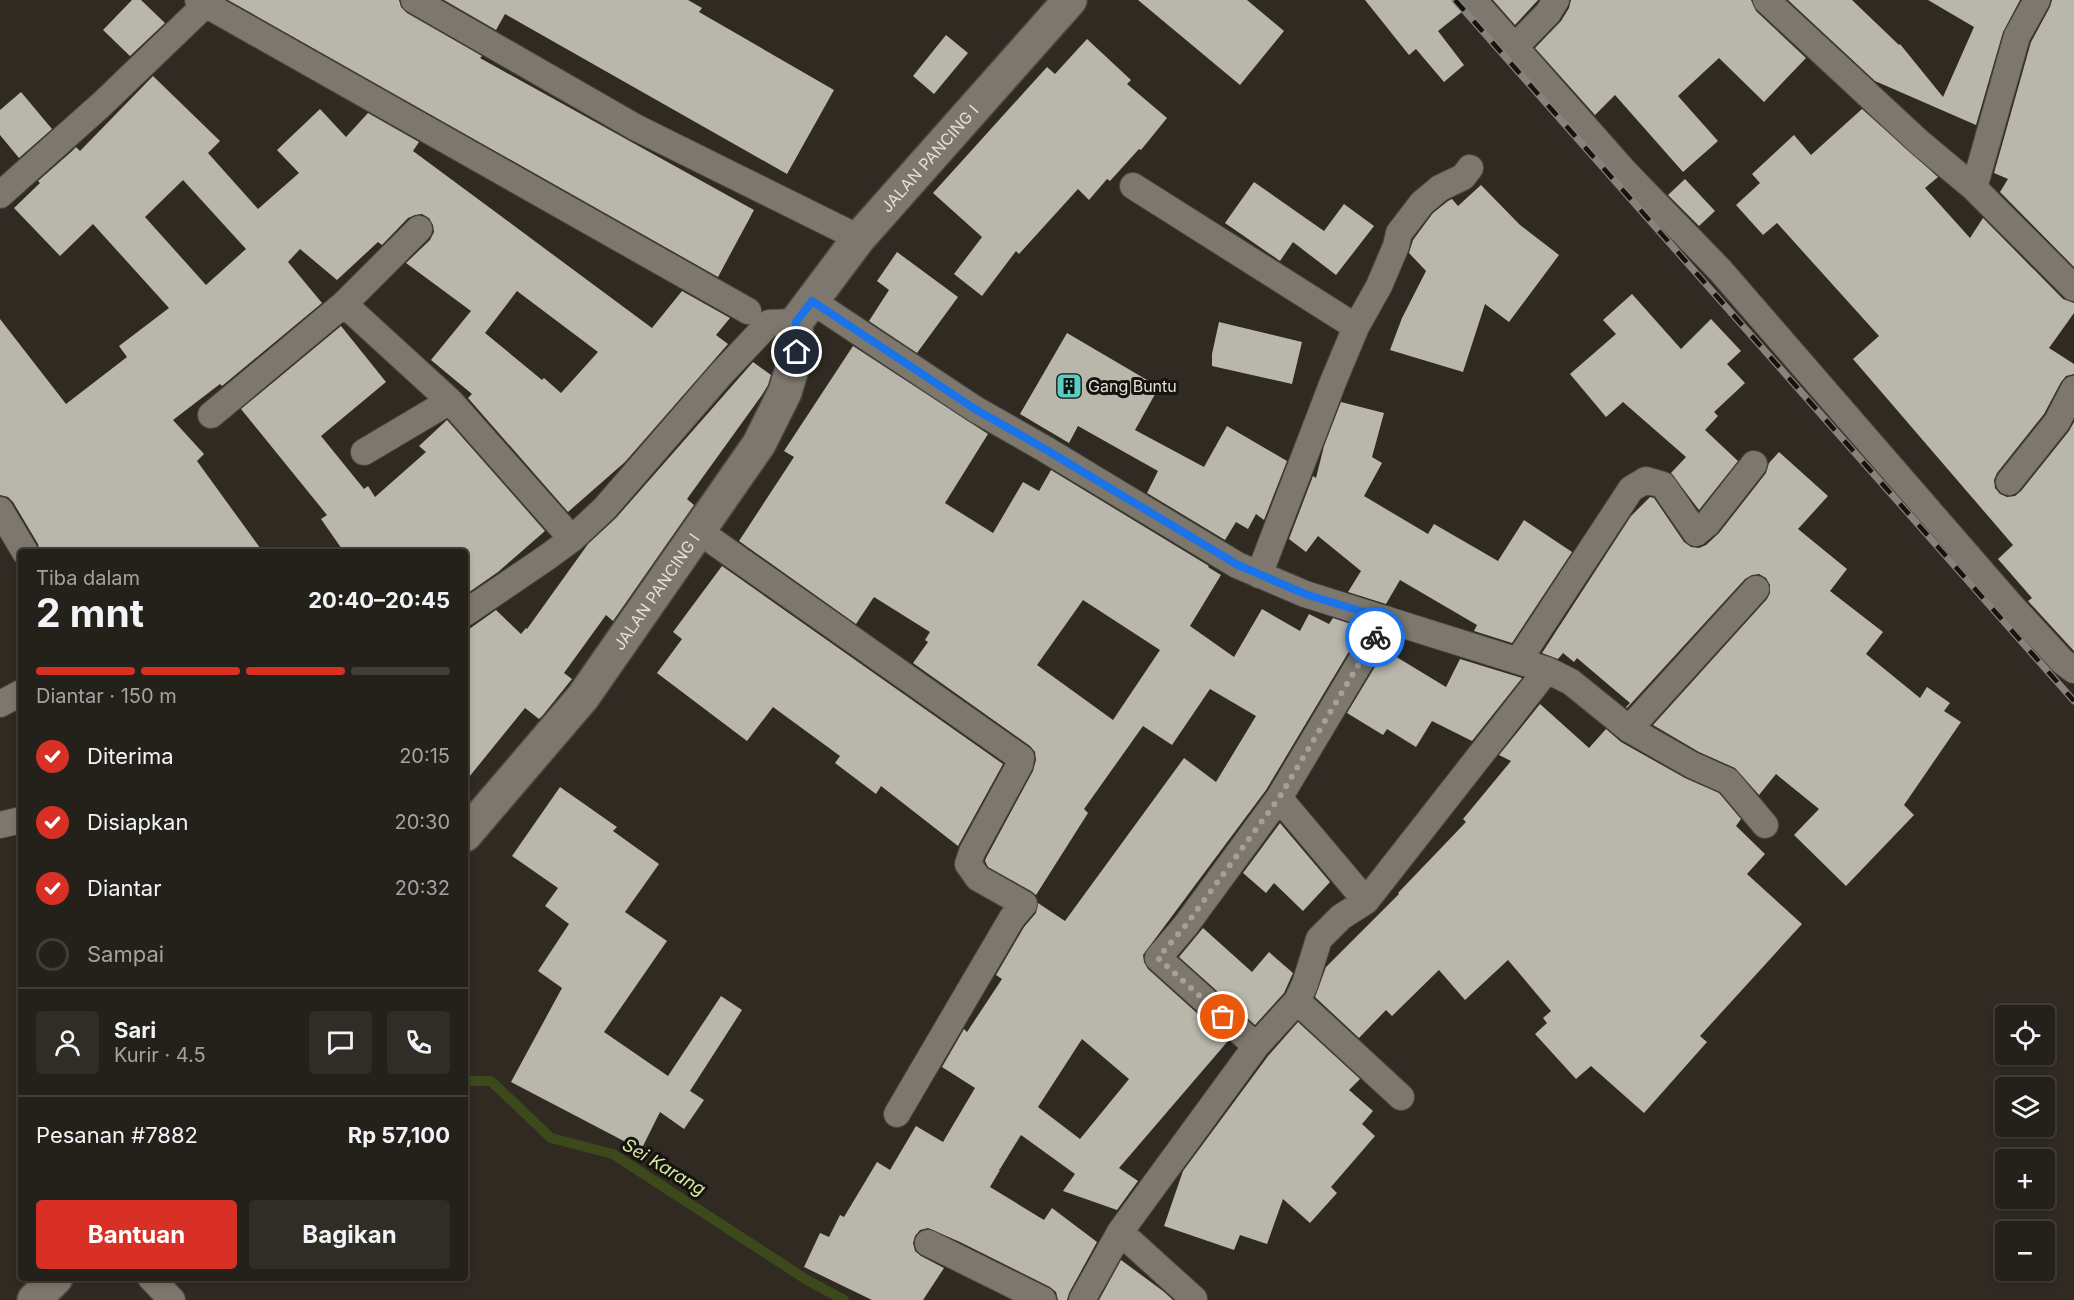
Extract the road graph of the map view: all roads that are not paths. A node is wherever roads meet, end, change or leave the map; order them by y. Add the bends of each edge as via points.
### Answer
1 (414, 0) edge
2 (1070, 0) edge
3 (1473, 0) edge
4 (1556, 0) edge
5 (1766, 0) edge
6 (2037, 0) edge
7 (202, 2) edge
8 (1514, 48) junction
9 (1470, 168) dead end
10 (1133, 186) dead end
11 (1974, 188) junction
12 (0, 195) edge
13 (419, 229) dead end
14 (859, 238) junction
15 (2074, 288) edge
16 (344, 304) junction
17 (748, 311) dead end
18 (804, 311) junction
19 (1356, 327) junction
20 (2074, 389) edge
21 (450, 401) junction
22 (211, 415) dead end
23 (364, 452) dead end
24 (1754, 464) dead end
25 (2009, 482) dead end
26 (0, 510) edge
27 (700, 532) junction
28 (572, 539) junction
29 (23, 549) edge
30 (1259, 574) junction
31 (1756, 589) dead end
32 (468, 611) edge
33 (1386, 619) junction
34 (1518, 661) junction
35 (1547, 670) junction
36 (2074, 670) edge
37 (18, 695) edge
38 (0, 704) edge
39 (1629, 729) junction
40 (1279, 798) junction
41 (18, 821) edge
42 (0, 825) edge
43 (1765, 825) dead end
44 (468, 832) edge
45 (1366, 901) junction
46 (1297, 1001) junction
47 (1256, 1046) junction
48 (1401, 1097) dead end
49 (897, 1114) dead end
50 (1120, 1232) junction
51 (928, 1243) dead end
52 (54, 1281) edge
53 (154, 1281) edge
54 (1194, 1299) edge
55 (34, 1300) edge
56 (172, 1300) edge
57 (1043, 1300) edge
58 (1082, 1300) edge

1 - 14 street via 634,128
2 - 14 main road, JALAN PANCING I
3 - 8 street
4 - 8 street
5 - 11 street
6 - 11 street via 2017,36
7 - 12 street via 102,104
7 - 17 street
8 - 36 street via 1720,270 2008,602
9 - 19 street via 1463,177 1440,188 1422,203 1399,232 1378,286
10 - 19 street
11 - 15 street
13 - 16 street
14 - 18 main road, JALAN PANCING I
16 - 21 street
16 - 22 street
18 - 27 main road, JALAN PANCING I via 785,392 759,444
18 - 28 street via 769,323 605,508
18 - 30 street
19 - 30 street
20 - 25 street via 2057,422
21 - 23 street
21 - 28 street
24 - 34 street via 1696,533 1663,485 1646,480 1631,489
26 - 29 street
27 - 44 main road, JALAN PANCING I via 583,698
27 - 49 street via 1021,758 968,864 978,878 1024,904 1012,918
28 - 32 street
30 - 33 street via 1305,594
31 - 39 street
33 - 34 street
33 - 40 street
34 - 35 street
35 - 39 street via 1571,682
35 - 45 street
37 - 38 street
39 - 43 street via 1728,781
40 - 45 street
40 - 47 street via 1158,958
41 - 42 street
45 - 46 street via 1341,917 1320,939
46 - 47 street
46 - 48 street
47 - 50 street
50 - 54 street
50 - 58 street
51 - 57 street
52 - 55 main road
53 - 56 street

